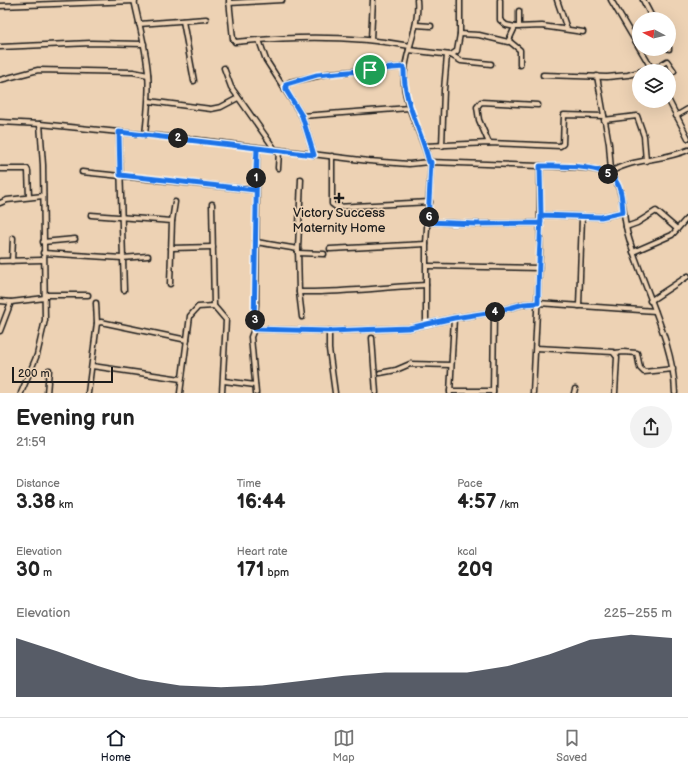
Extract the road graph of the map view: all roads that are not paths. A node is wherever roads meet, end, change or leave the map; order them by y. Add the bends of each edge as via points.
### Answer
1 (272, 0) edge
2 (282, 0) edge
3 (369, 0) edge
4 (373, 0) edge
5 (417, 0) edge
6 (460, 0) edge
7 (500, 0) edge
8 (557, 0) edge
9 (618, 0) edge
10 (643, 0) edge
11 (135, 1) edge
12 (612, 1) edge
13 (229, 2) edge
14 (0, 6) edge
15 (519, 11) dead end
16 (649, 12) edge
17 (206, 19) dead end
18 (183, 21) junction
19 (139, 24) junction
20 (416, 25) junction
21 (432, 26) dead end
22 (517, 27) junction
23 (567, 29) junction
24 (583, 32) dead end
25 (460, 34) junction
26 (371, 39) junction
27 (259, 40) junction
28 (509, 41) junction
29 (144, 44) junction
30 (0, 48) edge
31 (409, 48) junction
32 (449, 55) junction
33 (491, 64) dead end
34 (649, 64) edge
35 (661, 64) edge
36 (669, 64) edge
37 (520, 65) dead end
38 (404, 67) junction
39 (224, 68) dead end
40 (632, 73) edge
41 (148, 75) junction
42 (543, 75) dead end
43 (597, 76) junction
44 (0, 80) edge
45 (194, 81) dead end
46 (286, 90) junction
47 (238, 98) junction
48 (148, 101) junction
49 (538, 105) dead end
50 (409, 108) junction
51 (672, 108) edge
52 (688, 109) edge
53 (302, 116) junction
54 (676, 116) junction
55 (604, 118) junction
56 (0, 122) edge
57 (40, 124) junction
58 (119, 132) junction
59 (145, 135) junction
60 (688, 138) edge
61 (489, 143) junction
62 (425, 146) junction
63 (442, 146) junction
64 (257, 148) junction
65 (688, 150) edge
66 (277, 151) junction
67 (314, 155) junction
68 (332, 156) junction
69 (646, 161) junction
70 (430, 162) junction
71 (540, 166) junction
72 (278, 168) dead end
73 (0, 169) edge
74 (82, 172) dead end
75 (610, 173) junction
76 (120, 175) junction
77 (301, 179) dead end
78 (255, 190) junction
79 (43, 196) junction
80 (29, 197) junction
81 (0, 202) edge
82 (175, 202) dead end
83 (430, 202) junction
84 (212, 204) dead end
85 (623, 212) junction
86 (91, 214) dead end
87 (541, 215) junction
88 (121, 217) junction
89 (582, 217) junction
90 (688, 217) edge
91 (172, 220) junction
92 (428, 222) junction
93 (541, 223) junction
94 (626, 227) junction
95 (677, 230) junction
96 (13, 238) dead end
97 (75, 239) dead end
98 (43, 242) junction
99 (256, 242) junction
100 (426, 244) junction
101 (213, 247) junction
102 (171, 248) junction
103 (330, 249) dead end
104 (298, 251) junction
105 (633, 252) junction
106 (43, 253) junction
107 (324, 254) dead end
108 (148, 256) dead end
109 (122, 258) junction
110 (44, 260) junction
111 (12, 261) junction
112 (0, 262) edge
113 (427, 266) junction
114 (539, 268) junction
115 (688, 276) edge
116 (170, 284) dead end
117 (426, 285) junction
118 (124, 290) dead end
119 (299, 292) junction
120 (88, 295) dead end
121 (45, 296) junction
122 (0, 300) edge
123 (650, 301) junction
124 (11, 302) junction
125 (96, 303) dead end
126 (538, 303) junction
127 (214, 306) junction
128 (579, 306) junction
129 (654, 311) junction
130 (494, 312) junction
131 (302, 317) dead end
132 (454, 318) junction
133 (97, 323) junction
134 (426, 323) junction
135 (254, 329) junction
136 (0, 331) edge
137 (329, 331) junction
138 (372, 338) dead end
139 (187, 340) junction
140 (536, 348) junction
141 (615, 353) junction
142 (451, 365) junction
143 (92, 366) junction
144 (673, 369) junction
145 (49, 370) dead end
146 (380, 373) dead end
147 (181, 380) junction
148 (224, 380) junction
149 (255, 385) junction
150 (450, 392) edge
151 (493, 392) edge
152 (21, 393) edge
153 (47, 393) edge
154 (88, 393) edge
155 (180, 393) edge
156 (222, 393) edge
157 (256, 393) edge
158 (335, 393) edge
159 (376, 393) edge
160 (533, 393) edge
161 (615, 393) edge
162 (675, 393) edge

1 - 2 street
1 - 13 street
3 - 4 street
4 - 26 street
5 - 20 street
6 - 25 street
7 - 22 street via 500,20 506,25
8 - 23 street
9 - 12 street
10 - 16 street
11 - 14 street
11 - 19 street
12 - 34 street
13 - 27 street via 234,41
15 - 22 street
17 - 18 street
18 - 19 street
18 - 45 street
19 - 29 street
20 - 21 street
20 - 31 street
22 - 23 street
22 - 28 street
23 - 24 street
25 - 28 street
25 - 32 street via 457,50
26 - 27 street via 327,37
26 - 31 street
27 - 46 street via 266,60
28 - 37 street via 520,50
29 - 30 street via 91,43
29 - 41 street
31 - 32 street
31 - 38 street
32 - 33 street via 461,61
32 - 63 street via 444,90
35 - 36 street via 667,61
38 - 46 street via 317,75 290,82 286,84
38 - 50 street
39 - 47 street
40 - 43 street
41 - 44 street via 132,72 38,70
41 - 48 street
42 - 43 street
43 - 55 street
46 - 53 street
47 - 48 street via 211,109
47 - 66 street
48 - 59 street
49 - 61 street via 480,102 477,113
50 - 53 street
50 - 62 street
51 - 54 street
52 - 54 street
53 - 67 street
54 - 60 street
55 - 61 street via 564,115 563,144 560,146
55 - 69 street via 638,116 644,136
55 - 75 street via 610,149
56 - 57 street
57 - 58 street
57 - 79 street
58 - 59 street
58 - 76 street
59 - 64 street
61 - 63 street
62 - 63 street
62 - 70 street
64 - 66 street
64 - 78 street
65 - 69 street
66 - 67 street
66 - 72 street
67 - 68 street
68 - 70 street via 408,164
68 - 83 street via 332,204 336,207
69 - 75 street via 631,163
70 - 71 street
70 - 83 street
71 - 75 street via 586,168
71 - 87 street
73 - 80 street via 27,169
74 - 76 street
75 - 85 street via 620,191
76 - 78 street
76 - 88 street
77 - 104 street
78 - 99 street
79 - 80 street
79 - 98 street
80 - 81 street
82 - 91 street
83 - 92 street
84 - 101 street
85 - 89 street via 601,217
85 - 94 street
86 - 88 street
87 - 89 street
87 - 93 street
88 - 91 street
88 - 109 street
89 - 128 street
90 - 95 street
91 - 102 street
92 - 93 street
92 - 100 street
93 - 114 street
94 - 95 street via 656,210
94 - 105 street
95 - 105 street via 659,242
96 - 111 street
97 - 98 street
98 - 106 street
99 - 104 street
99 - 135 street
100 - 103 street
100 - 113 street
101 - 102 street
101 - 127 street
102 - 116 street
104 - 107 street
104 - 119 street
105 - 123 street
106 - 109 street
106 - 110 street
108 - 109 street
109 - 118 street
110 - 111 street
110 - 121 street
111 - 112 street
113 - 114 street
113 - 117 street
114 - 126 street
115 - 123 street
117 - 119 street via 326,293
117 - 134 street
119 - 131 street
120 - 121 street
121 - 124 street
121 - 152 street via 42,335 37,355
122 - 124 street
123 - 129 street
124 - 136 street
125 - 133 street
126 - 128 street
126 - 130 street
126 - 140 street
127 - 139 street via 203,306 194,310 190,316
127 - 148 street via 226,320
128 - 129 street
129 - 144 street
130 - 132 street
130 - 151 street
132 - 134 street
132 - 142 street
133 - 139 street
133 - 143 street
134 - 137 street via 393,329
135 - 137 street
135 - 149 street via 251,337
137 - 158 street
138 - 159 street
139 - 147 street
140 - 141 street
140 - 160 street
141 - 144 street via 637,353 640,368 644,372
141 - 161 street
142 - 146 street via 410,364
142 - 150 street
143 - 147 street
143 - 154 street
144 - 162 street
145 - 153 street
147 - 155 street
148 - 149 street
148 - 156 street
149 - 157 street
150 - 151 street

